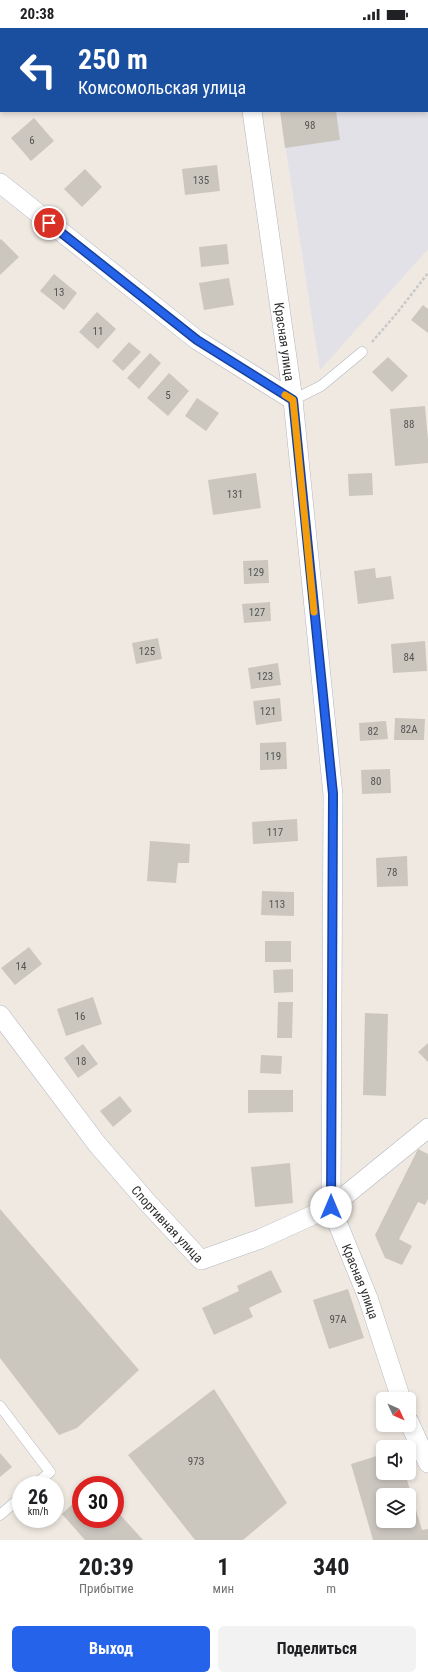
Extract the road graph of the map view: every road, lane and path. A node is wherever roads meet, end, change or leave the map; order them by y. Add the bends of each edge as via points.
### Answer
1 (252, 112) edge
2 (0, 184) edge
3 (428, 273) edge
4 (362, 352) joint
5 (293, 400) junction
6 (0, 1016) edge
7 (428, 1128) edge
8 (331, 1207) junction
9 (399, 1392) edge
10 (0, 1406) edge
11 (414, 1432) edge
12 (428, 1463) edge
13 (45, 1476) edge
14 (12, 1505) edge
15 (0, 1515) edge

1 - 5 street, Красная улица
2 - 5 street via 197,340
3 - 4 path
4 - 5 lane via 321,386
5 - 8 street, Красная улица via 333,794
6 - 8 street, Спортивная улица via 97,1144 201,1260 260,1239
7 - 8 street, Спортивная улица
8 - 9 street, Красная улица via 368,1298
10 - 13 lane via 50,1472
11 - 12 street
14 - 15 lane

